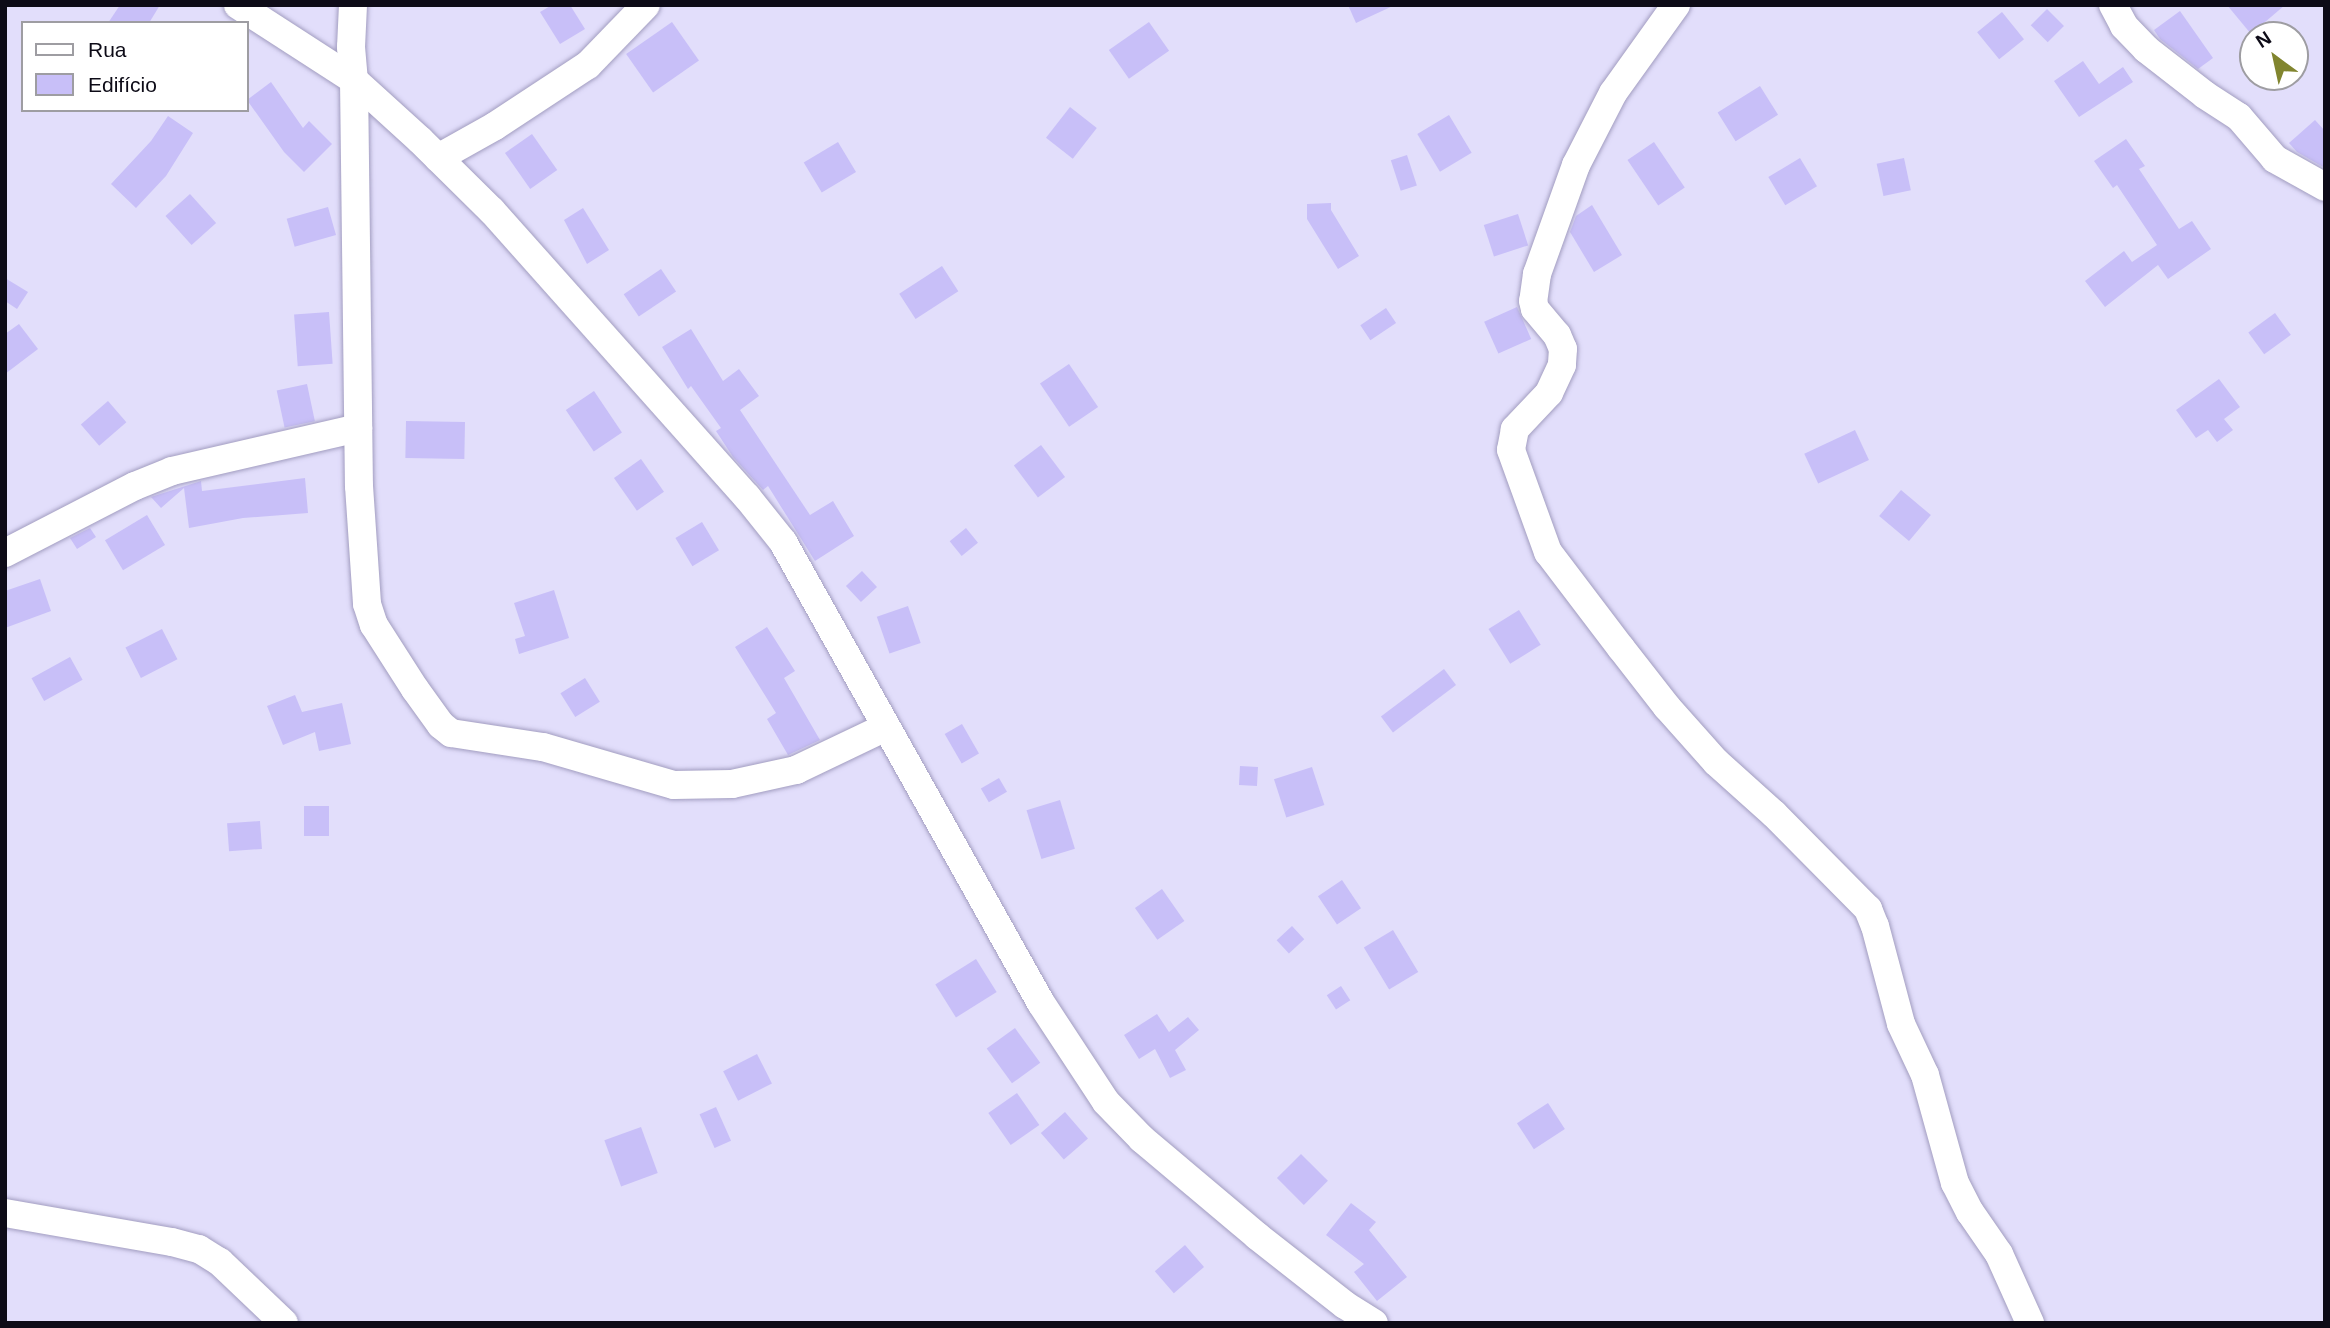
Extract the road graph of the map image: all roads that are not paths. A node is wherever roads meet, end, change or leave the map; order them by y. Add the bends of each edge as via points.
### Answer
1 (238, 5) edge
2 (353, 5) edge
3 (646, 5) edge
4 (1676, 5) edge
5 (2113, 5) edge
6 (354, 80) junction
7 (438, 158) junction
8 (2325, 187) edge
9 (358, 428) junction
10 (5, 552) edge
11 (886, 727) junction
12 (5, 1213) edge
13 (284, 1323) edge
14 (1374, 1323) edge
15 (2030, 1323) edge

1 - 6 street
2 - 6 street
3 - 7 street via 588,65
4 - 15 street via 1613,93 1576,165 1537,274 1533,301 1557,335 1563,365 1549,393 1515,429 1511,450 1548,552 1628,658 1716,762 1868,909 1955,1183 1999,1254
5 - 8 street via 2124,26 2146,49 2239,117 2275,159
6 - 7 street
6 - 9 street
7 - 11 street via 555,281 783,542
9 - 10 street via 173,471
9 - 11 street via 370,616 415,690 451,733 543,747 648,779 694,787 796,770
11 - 14 street via 1041,1003 1106,1102 1142,1139 1257,1236 1345,1306
12 - 13 street via 199,1250 220,1262

